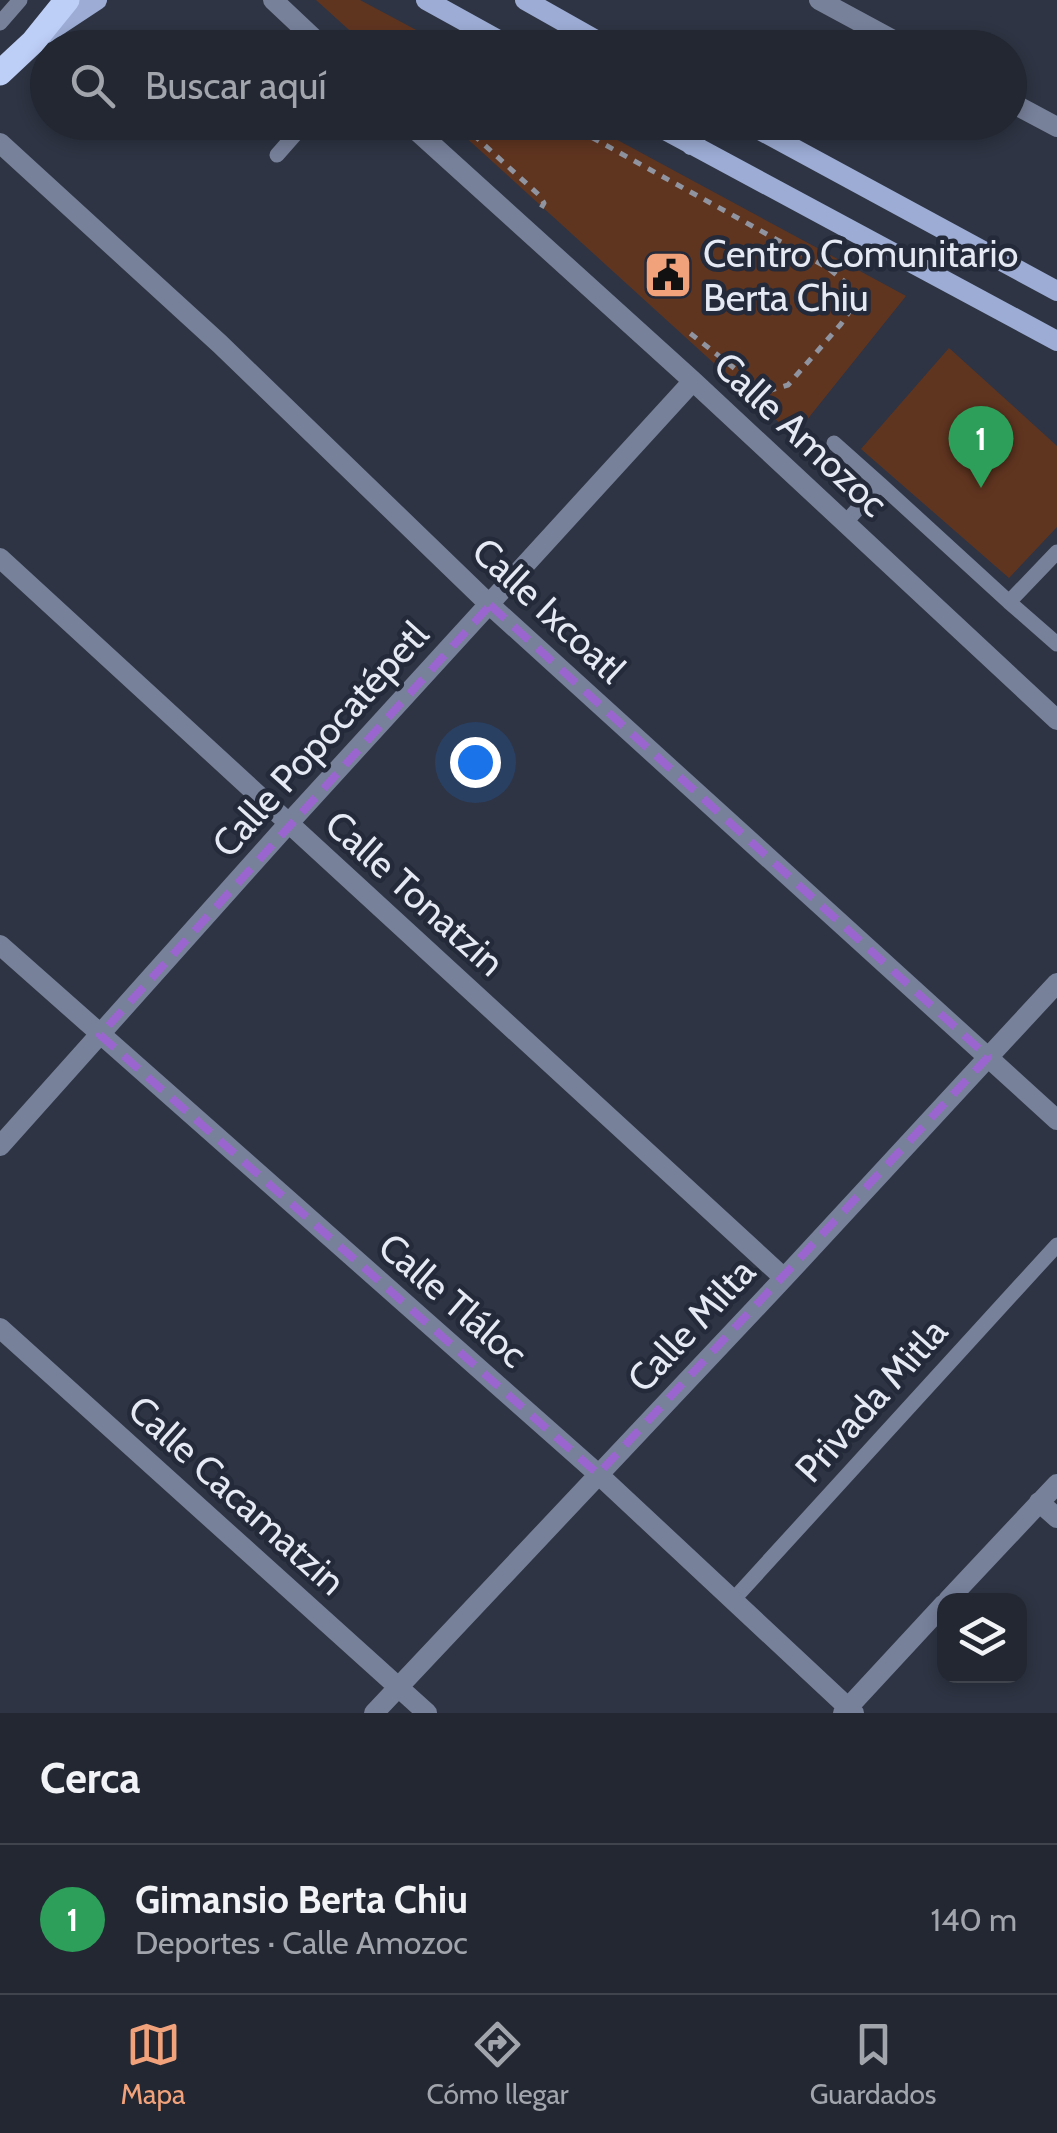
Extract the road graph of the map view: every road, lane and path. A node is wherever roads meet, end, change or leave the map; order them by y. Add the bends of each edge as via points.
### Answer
1 (20, 0) edge
2 (67, 0) edge
3 (97, 0) edge
4 (273, 0) edge
5 (426, 0) edge
6 (525, 0) edge
7 (824, 1) edge
8 (0, 22) edge
9 (43, 30) edge
10 (51, 30) edge
11 (305, 30) edge
12 (480, 30) edge
13 (578, 30) edge
14 (876, 30) edge
15 (30, 45) edge
16 (0, 73) edge
17 (1027, 111) edge
18 (1057, 127) edge
19 (290, 140) edge
20 (427, 140) edge
21 (479, 140) edge
22 (597, 140) edge
23 (682, 140) edge
24 (694, 140) edge
25 (778, 140) edge
26 (0, 143) edge
27 (691, 145) junction
28 (277, 155) dead end
29 (529, 232) junction
30 (1057, 290) edge
31 (686, 330) dead end
32 (1057, 342) edge
33 (692, 381) junction
34 (834, 443) dead end
35 (880, 484) junction
36 (845, 523) junction
37 (1057, 552) edge
38 (0, 558) edge
39 (1010, 602) junction
40 (490, 605) junction
41 (1056, 641) edge
42 (1057, 720) edge
43 (288, 824) junction
44 (0, 946) edge
45 (1057, 984) edge
46 (100, 1036) junction
47 (988, 1058) junction
48 (1057, 1120) edge
49 (0, 1146) edge
50 (1057, 1245) edge
51 (784, 1278) junction
52 (0, 1328) edge
53 (598, 1474) junction
54 (1057, 1484) edge
55 (1039, 1502) junction
56 (1057, 1518) edge
57 (954, 1593) edge
58 (733, 1600) junction
59 (937, 1612) edge
60 (398, 1687) junction
61 (848, 1711) edge
62 (374, 1713) edge
63 (427, 1713) edge

1 - 8 lane
2 - 9 main road
3 - 10 main road
4 - 11 street
5 - 12 main road
6 - 13 main road
7 - 14 street
15 - 16 main road
17 - 18 street
19 - 28 lane
20 - 29 street, Calle Amozoc
21 - 29 path via 544,203
22 - 31 path via 828,268 853,299 788,385 771,390
23 - 27 main road
24 - 27 main road
25 - 30 main road
26 - 40 street, Calle Ixcoatl
27 - 32 main road
29 - 33 street, Calle Amozoc
33 - 36 street, Calle Amozoc
33 - 40 street, Calle Popocatépetl
34 - 35 lane
35 - 36 lane
35 - 39 lane
36 - 42 street, Calle Amozoc
37 - 39 lane
38 - 43 street, Calle Tonatzin
39 - 41 lane
40 - 43 street, Calle Popocatépetl
40 - 47 street, Calle Ixcoatl
43 - 46 street, Calle Popocatépetl
43 - 51 street, Calle Tonatzin
44 - 46 street, Calle Tláloc
45 - 47 street, Calle Milta
46 - 49 street, Calle Popocatépetl
46 - 53 street, Calle Tláloc
47 - 48 street, Calle Ixcoatl
47 - 51 street, Calle Milta
50 - 58 lane, Privada Mitla
51 - 53 street, Calle Milta
52 - 60 street, Calle Cacamatzin
53 - 58 street, Calle Tláloc
53 - 60 street, Calle Milta
54 - 55 street
55 - 56 street
55 - 57 street
58 - 61 street, Calle Tláloc
59 - 61 street
60 - 62 street, Calle Milta
60 - 63 street, Calle Cacamatzin

